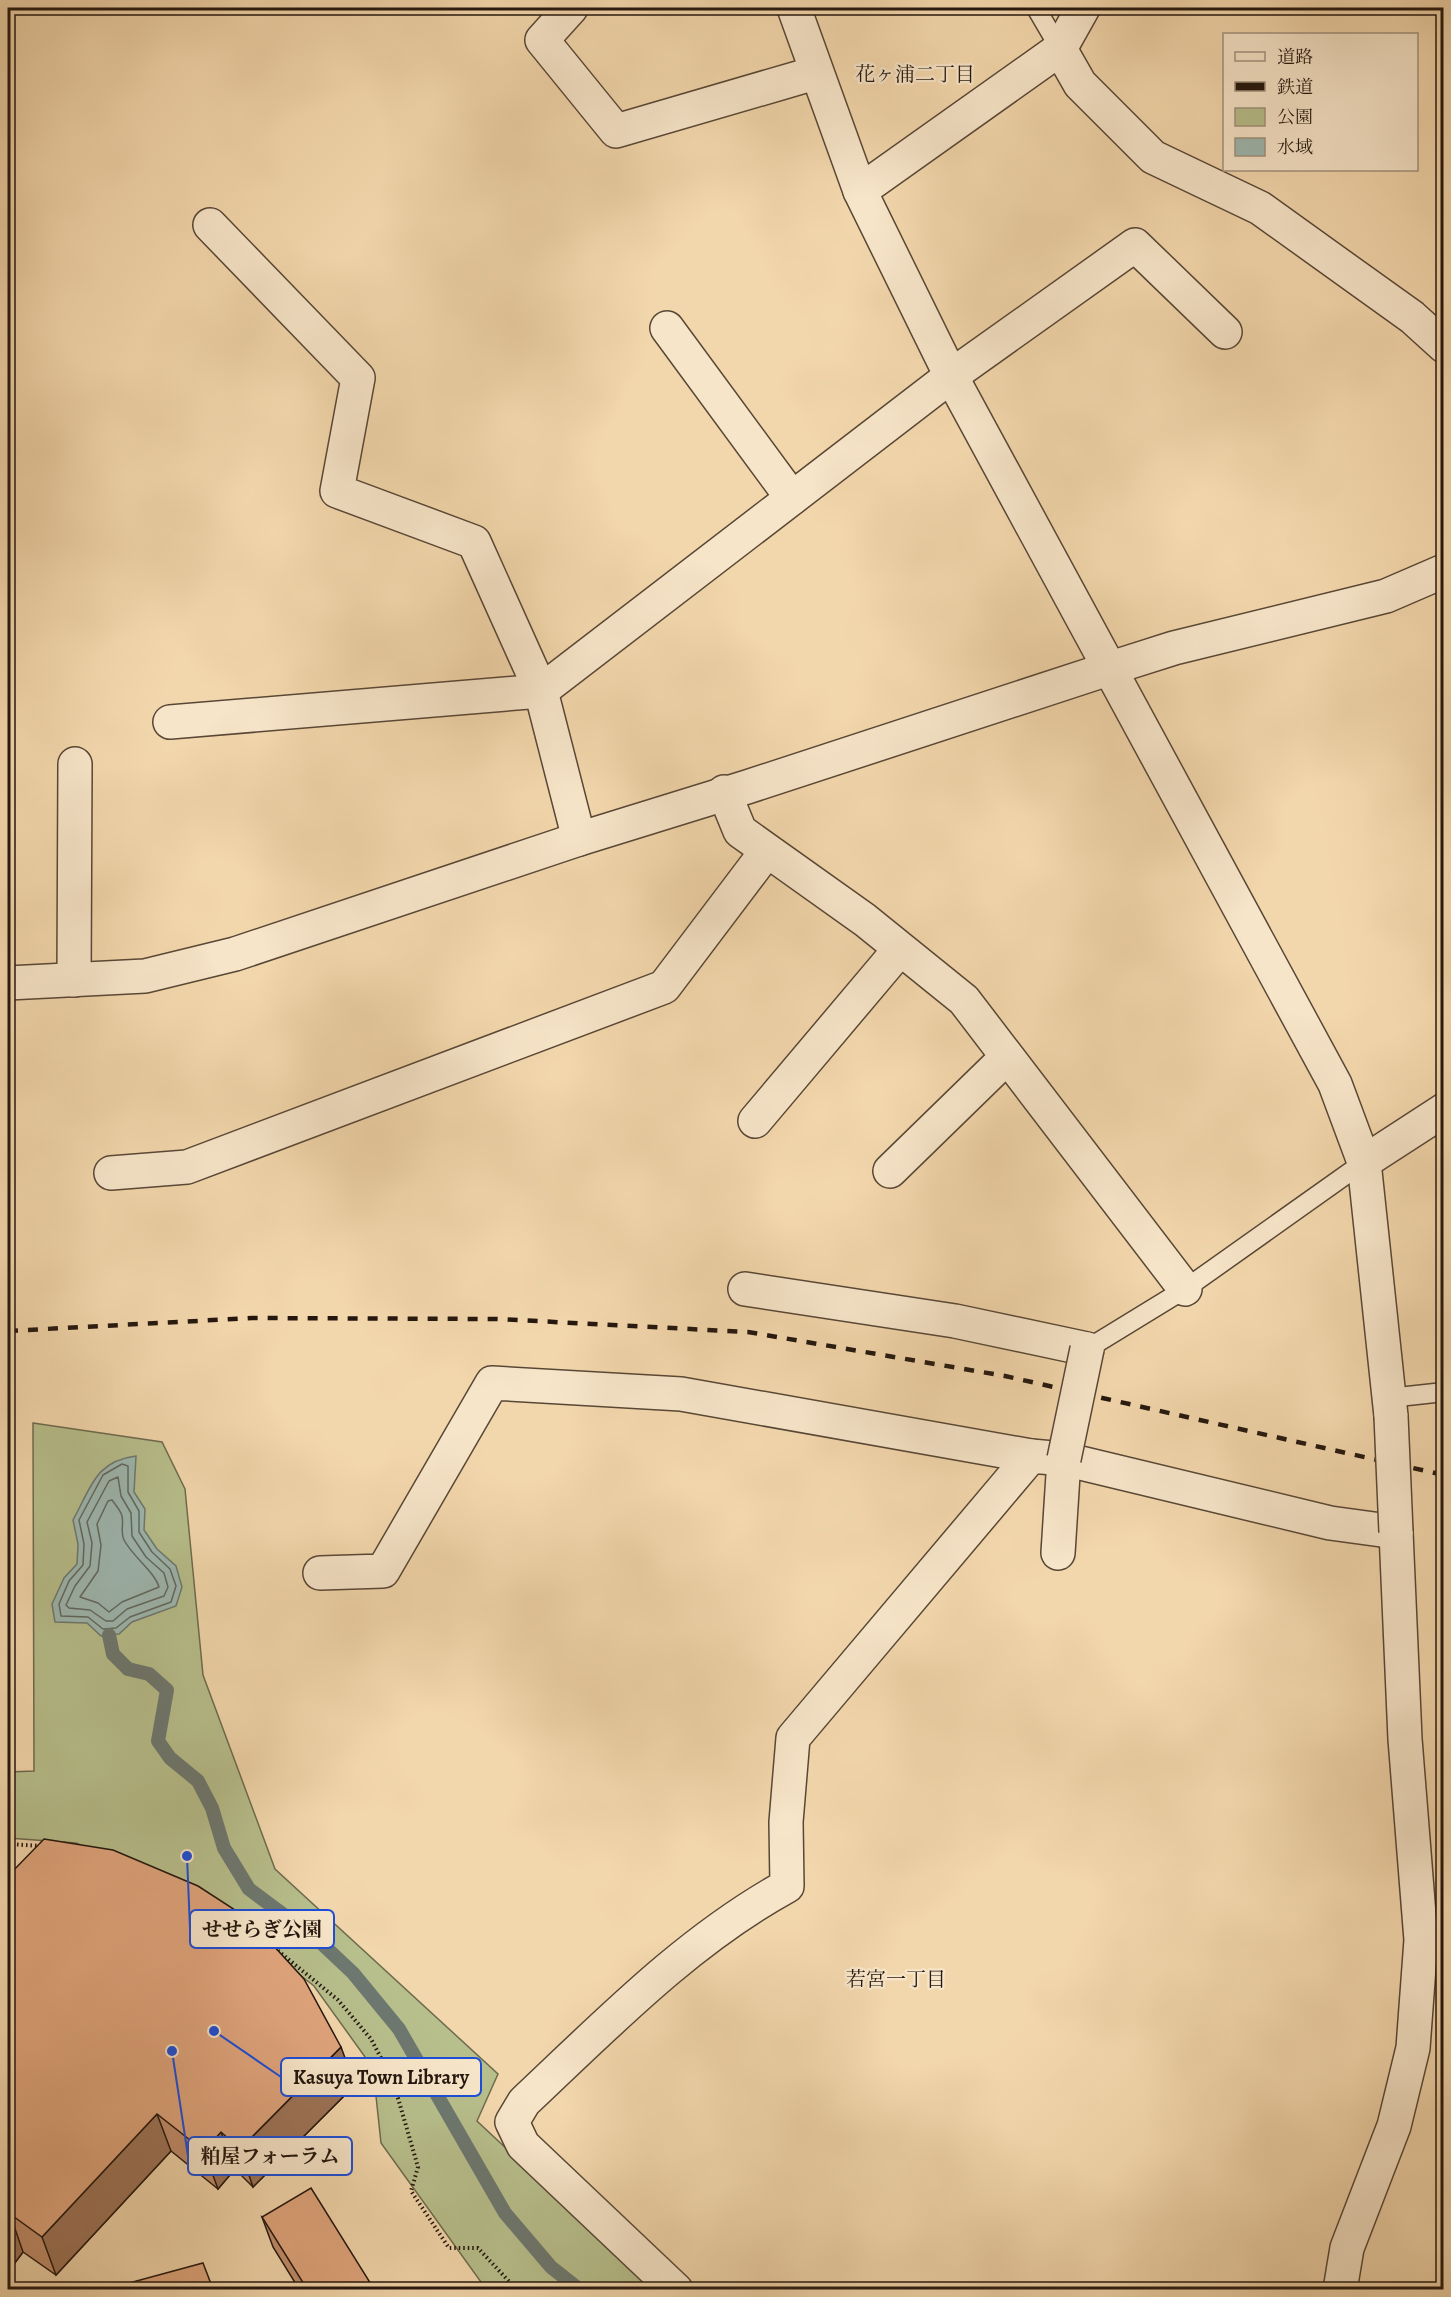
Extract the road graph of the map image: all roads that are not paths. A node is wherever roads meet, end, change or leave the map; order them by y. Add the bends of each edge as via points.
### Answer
1 (571, 8) edge
2 (794, 8) edge
3 (1036, 8) edge
4 (1083, 8) edge
5 (1060, 49) junction
6 (815, 73) junction
7 (860, 191) junction
8 (210, 225) dead end
9 (667, 328) dead end
10 (1225, 332) dead end
11 (1443, 346) edge
12 (951, 376) junction
13 (792, 498) junction
14 (1443, 571) edge
15 (1111, 668) junction
16 (541, 691) junction
17 (170, 722) dead end
18 (75, 764) dead end
19 (724, 792) junction
20 (579, 839) junction
21 (766, 852) junction
22 (900, 949) junction
23 (74, 980) junction
24 (8, 983) edge
25 (1007, 1057) junction
26 (1443, 1110) edge
27 (755, 1121) dead end
28 (1364, 1162) junction
29 (890, 1171) dead end
30 (111, 1173) dead end
31 (745, 1289) dead end
32 (1185, 1289) junction
33 (1087, 1349) junction
34 (1443, 1392) edge
35 (1390, 1407) junction
36 (1031, 1456) junction
37 (1064, 1459) junction
38 (1396, 1532) junction
39 (1058, 1553) dead end
40 (320, 1572) dead end
41 (676, 2289) edge
42 (1340, 2289) edge

1 - 6 street via 542,40 616,131
2 - 6 street
3 - 5 lane
4 - 5 street
5 - 7 street
5 - 11 street via 1080,84 1153,157 1260,208 1412,317
6 - 7 street
7 - 12 street
8 - 16 street via 358,378 338,491 474,542
9 - 13 street
10 - 12 street via 1135,245
12 - 13 street
12 - 15 street
13 - 16 street
14 - 15 street via 1386,596 1174,648
15 - 19 street
15 - 28 street via 1335,1084
16 - 17 street
16 - 20 street
18 - 23 street
19 - 20 street
19 - 21 street via 740,831
20 - 23 street via 235,954 145,976
21 - 22 street
21 - 30 street via 664,987 187,1167
22 - 25 street via 964,1000
22 - 27 street
23 - 24 street
25 - 29 street
25 - 32 street
26 - 28 street
28 - 32 lane
28 - 35 street
31 - 33 street via 955,1321
32 - 33 lane
33 - 37 street, bridge
34 - 35 lane
35 - 38 street, bridge
36 - 37 street
36 - 40 street via 681,1394 492,1383 383,1571
36 - 41 street via 793,1738 786,1822 788,1886 746,1908 653,1980 524,2102 512,2122 523,2145
37 - 38 street via 1330,1523
37 - 39 street
38 - 42 street via 1405,1740 1421,1940 1414,2036 1394,2126 1347,2248

